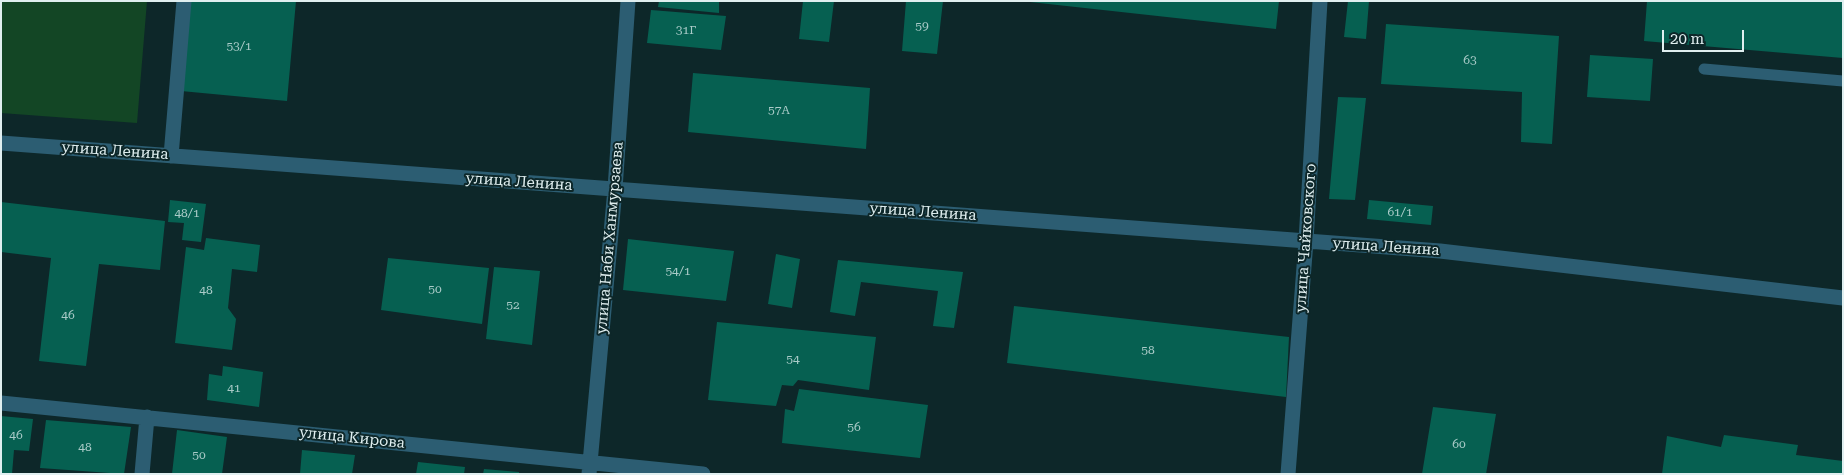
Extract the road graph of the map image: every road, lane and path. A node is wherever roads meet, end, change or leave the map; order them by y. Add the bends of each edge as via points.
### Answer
1 (184, 1) edge
2 (628, 1) edge
3 (1320, 1) edge
4 (1704, 69) dead end
5 (1843, 81) edge
6 (1, 143) edge
7 (171, 156) junction
8 (615, 189) junction
9 (1306, 241) junction
10 (1843, 298) edge
11 (1, 403) edge
12 (147, 417) junction
13 (590, 468) edge
14 (142, 474) edge
15 (703, 474) edge
16 (1288, 474) edge

1 - 7 street
2 - 8 street, улица Наби Ханмурзаева
3 - 9 street, улица Чайковского
4 - 5 lane
6 - 7 street, улица Ленина
7 - 8 street, улица Ленина
8 - 9 street, улица Ленина
8 - 13 street, улица Наби Ханмурзаева
9 - 10 street, улица Ленина via 1440,251
9 - 16 street, улица Чайковского
11 - 12 street, улица Кирова
12 - 13 street, улица Кирова
12 - 14 street
13 - 15 street, улица Кирова

